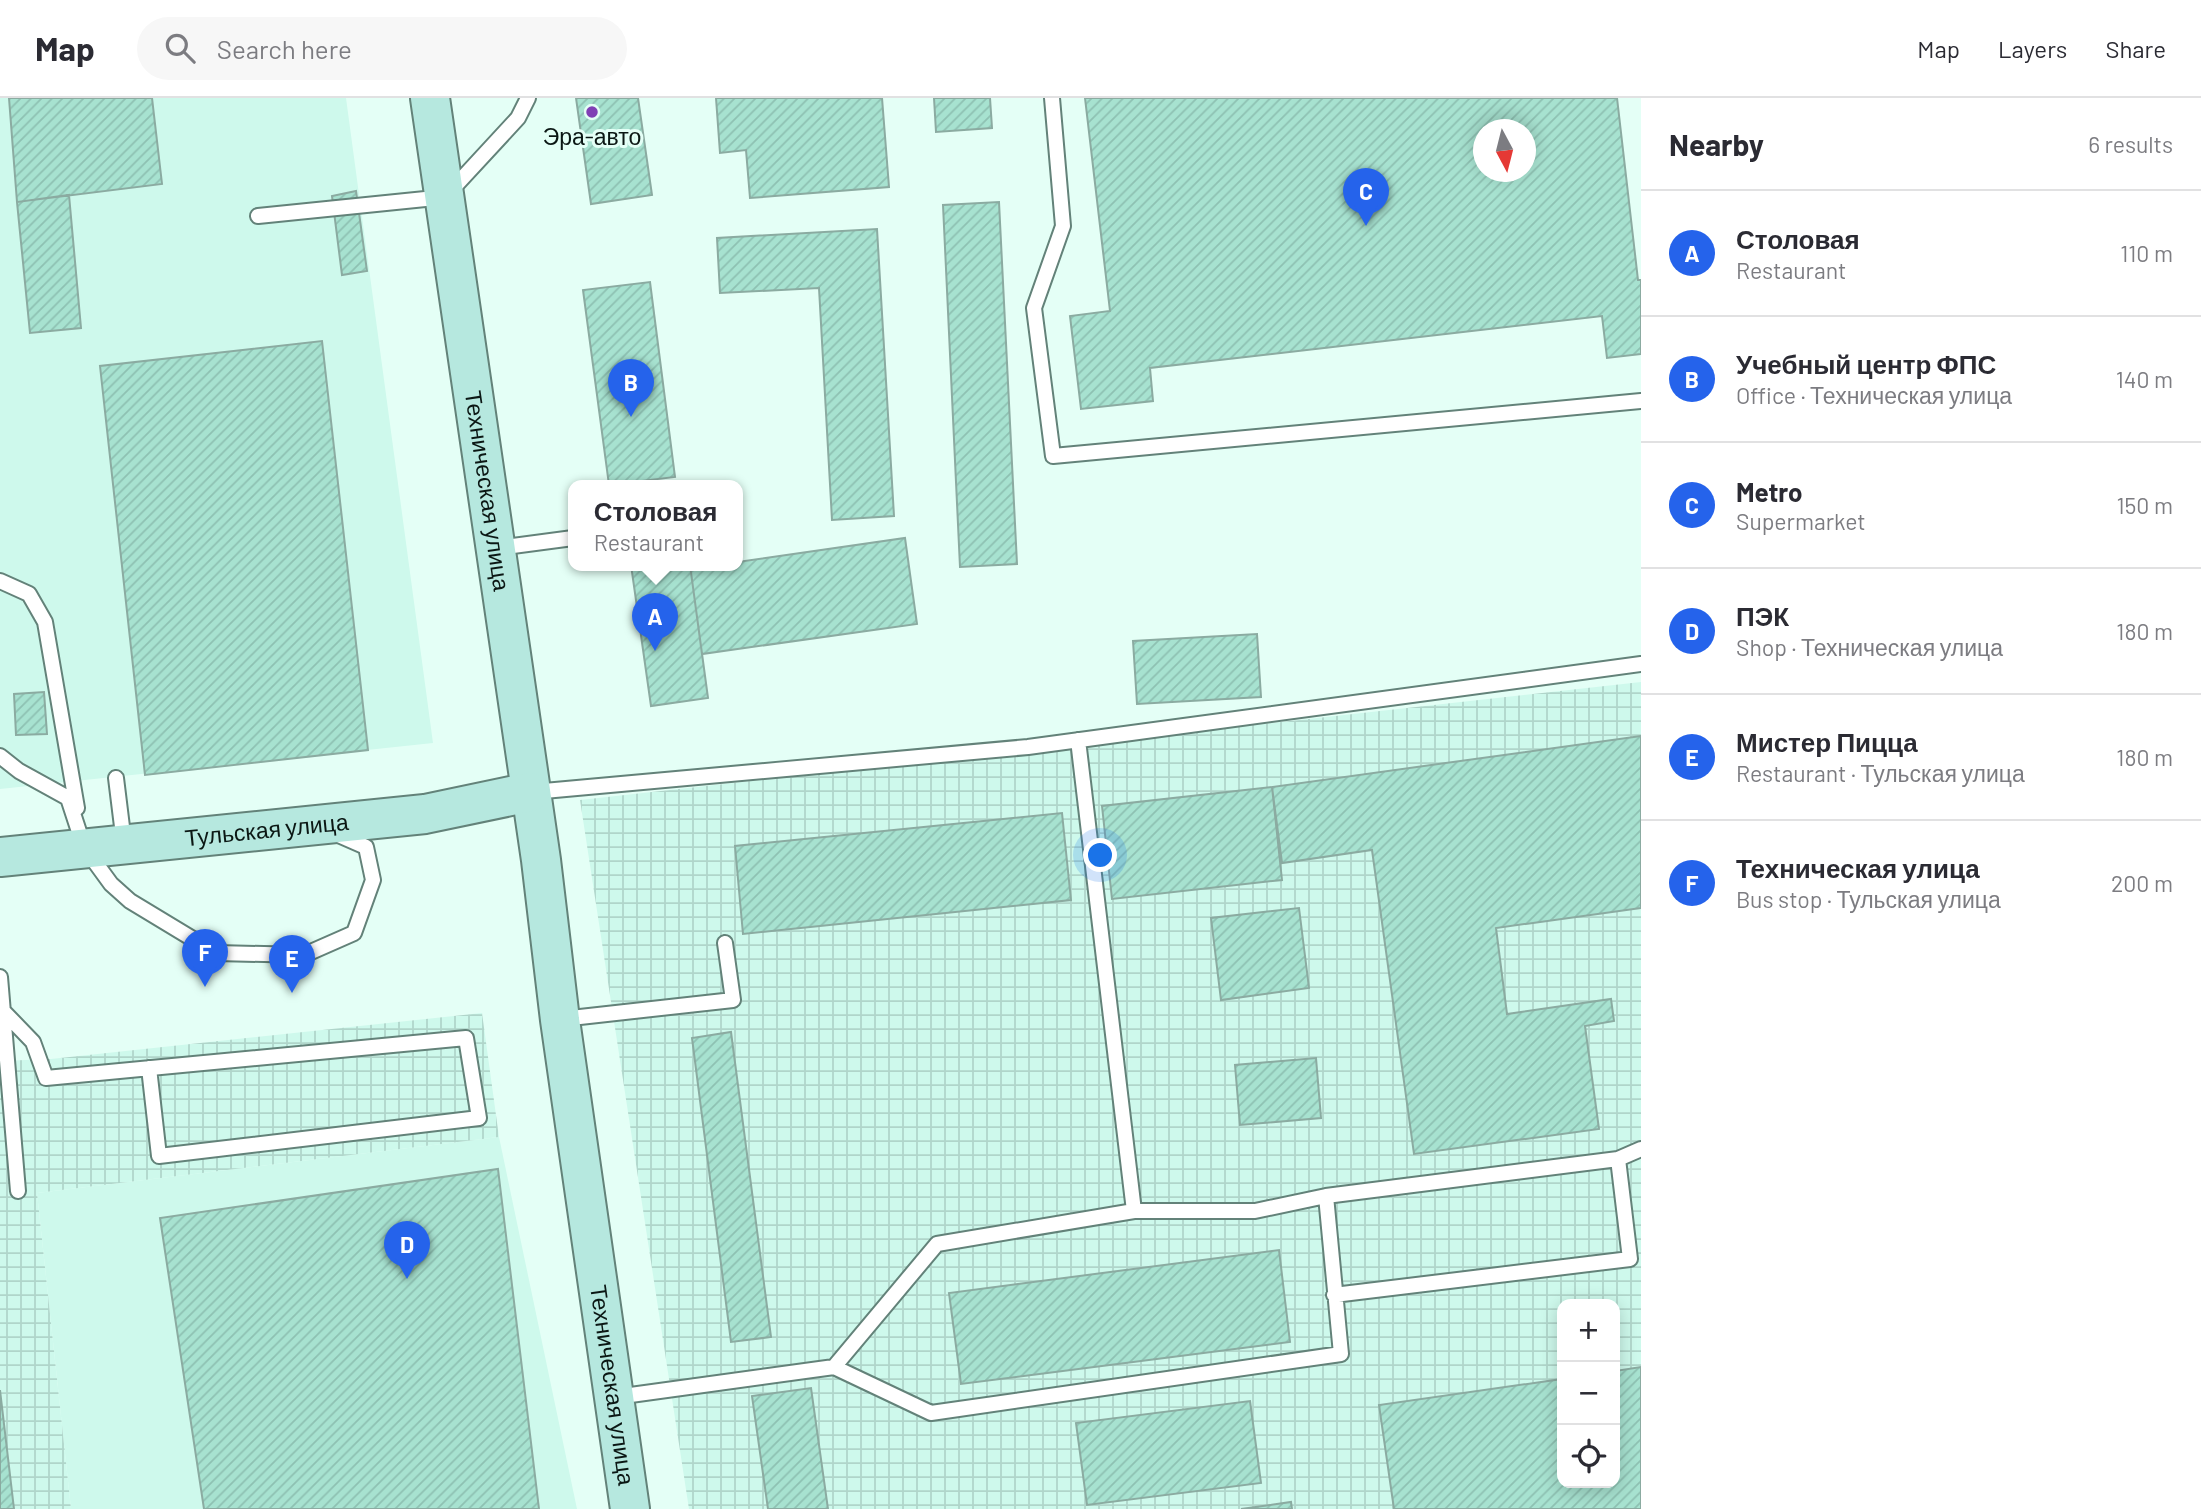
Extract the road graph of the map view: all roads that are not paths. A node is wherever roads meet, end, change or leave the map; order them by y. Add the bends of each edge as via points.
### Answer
1 (430, 98) edge
2 (528, 98) edge
3 (1052, 98) edge
4 (445, 198) junction
5 (258, 216) dead end
6 (1641, 401) edge
7 (568, 539) edge
8 (495, 548) junction
9 (0, 581) edge
10 (1641, 664) edge
11 (1078, 740) junction
12 (0, 757) edge
13 (116, 778) dead end
14 (530, 792) junction
15 (317, 826) junction
16 (124, 844) junction
17 (84, 847) junction
18 (0, 857) edge
19 (725, 943) dead end
20 (0, 977) edge
21 (4, 1012) junction
22 (560, 1020) junction
23 (149, 1068) junction
24 (1641, 1149) edge
25 (1618, 1159) junction
26 (18, 1191) dead end
27 (1326, 1196) junction
28 (1134, 1211) junction
29 (1334, 1295) junction
30 (834, 1367) junction
31 (612, 1397) junction
32 (630, 1509) edge

1 - 4 main road, Техническая улица
2 - 4 lane via 518,118
3 - 6 lane via 1063,226 1034,308 1053,456
4 - 5 lane
4 - 8 main road, Техническая улица
7 - 8 lane
8 - 14 main road, Техническая улица
9 - 17 lane via 29,594 45,622
10 - 11 lane
11 - 14 lane
11 - 28 lane
12 - 17 lane via 68,798
13 - 16 lane
14 - 15 main road, Тульская улица via 425,814
14 - 22 main road, Техническая улица
15 - 16 main road, Тульская улица
15 - 17 lane via 366,847 373,880 354,933 304,954 216,953 130,901
16 - 17 main road, Тульская улица
17 - 18 main road, Тульская улица
19 - 22 lane via 733,1000
20 - 21 lane
21 - 23 lane via 33,1042 46,1078
21 - 26 lane
22 - 31 main road, Техническая улица
23 - 23 lane via 159,1156 479,1118 466,1038
24 - 25 lane
25 - 27 lane
25 - 29 lane via 1630,1259
27 - 28 lane via 1255,1211
27 - 29 lane
28 - 30 lane via 937,1244
29 - 30 lane via 1341,1354 931,1413
30 - 31 lane
31 - 32 main road, Техническая улица

